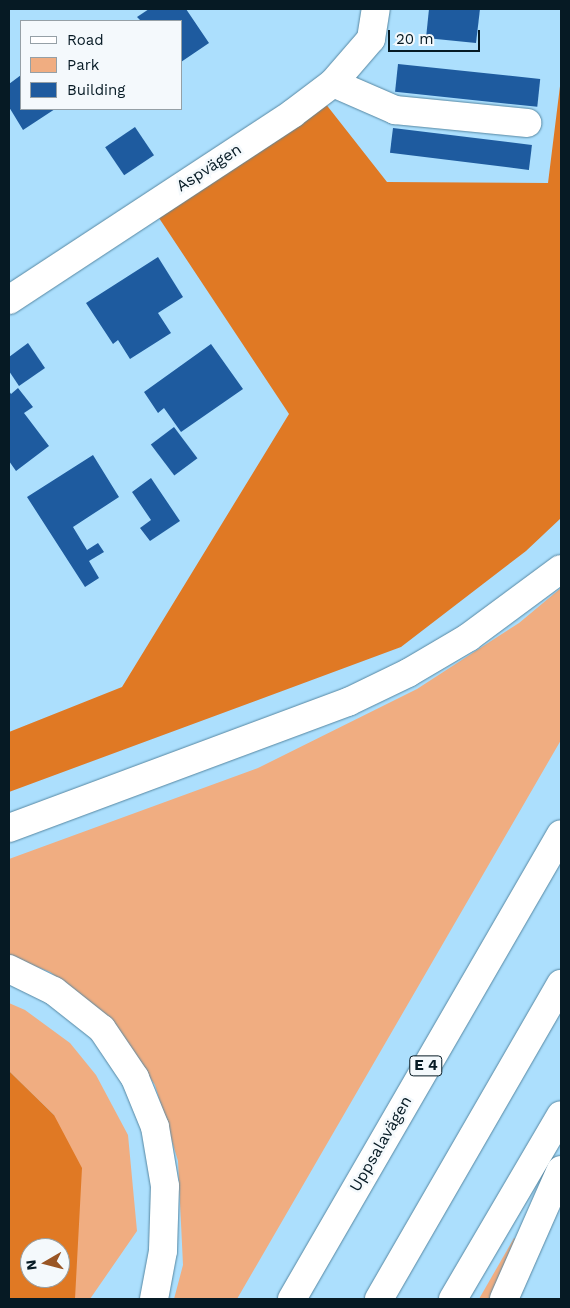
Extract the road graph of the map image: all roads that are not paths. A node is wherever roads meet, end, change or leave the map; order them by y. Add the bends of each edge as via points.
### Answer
1 (376, 9) edge
2 (333, 83) junction
3 (527, 123) dead end
4 (9, 300) edge
5 (561, 568) edge
6 (9, 828) edge
7 (561, 834) edge
8 (9, 969) edge
9 (561, 984) edge
10 (561, 1115) edge
11 (561, 1170) edge
12 (154, 1299) edge
13 (292, 1299) edge
14 (379, 1299) edge
15 (453, 1299) edge
16 (504, 1299) edge

1 - 2 main road, Aspvägen via 371,39
2 - 3 main road via 395,110
2 - 4 main road, Aspvägen via 292,114
5 - 6 main road via 469,637 408,673 348,702
7 - 13 main road, Uppsalavägen / E 4
8 - 12 main road via 54,991 102,1028 135,1078 155,1127 166,1186 163,1251
9 - 14 main road
10 - 15 main road
11 - 16 main road

